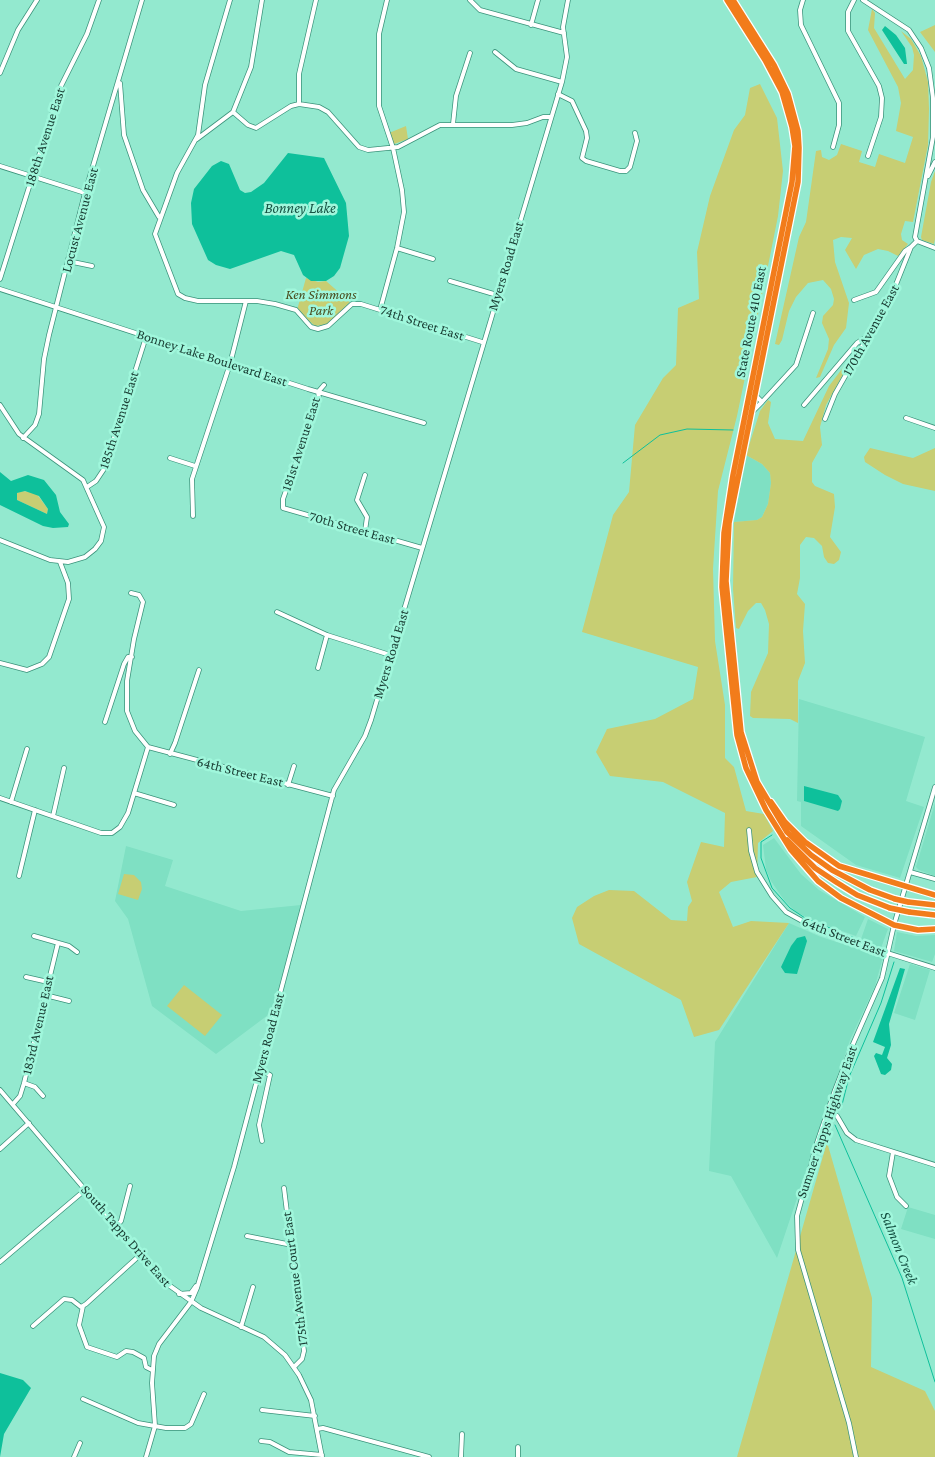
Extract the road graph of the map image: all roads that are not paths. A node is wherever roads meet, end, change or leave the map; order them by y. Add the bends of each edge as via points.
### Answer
1 (37, 0) edge
2 (99, 0) edge
3 (142, 0) edge
4 (230, 0) edge
5 (262, 0) edge
6 (316, 0) edge
7 (387, 0) edge
8 (538, 0) edge
9 (568, 0) edge
10 (727, 0) edge
11 (732, 0) edge
12 (803, 0) edge
13 (854, 0) edge
14 (864, 0) edge
15 (471, 2) edge
16 (531, 25) junction
17 (564, 33) junction
18 (0, 52) edge
19 (495, 52) dead end
20 (6, 54) junction
21 (470, 54) dead end
22 (0, 72) edge
23 (120, 80) junction
24 (562, 82) junction
25 (558, 94) junction
26 (299, 104) junction
27 (233, 112) junction
28 (550, 118) junction
29 (453, 124) junction
30 (635, 133) dead end
31 (196, 139) junction
32 (833, 147) dead end
33 (393, 148) junction
34 (868, 156) dead end
35 (935, 162) edge
36 (0, 166) edge
37 (32, 176) junction
38 (926, 180) junction
39 (85, 193) junction
40 (160, 217) junction
41 (917, 241) junction
42 (911, 247) junction
43 (397, 248) junction
44 (935, 248) edge
45 (433, 259) dead end
46 (68, 261) junction
47 (92, 266) dead end
48 (0, 279) edge
49 (450, 281) dead end
50 (0, 289) edge
51 (497, 295) junction
52 (854, 300) dead end
53 (246, 301) junction
54 (56, 308) junction
55 (380, 310) junction
56 (813, 314) dead end
57 (868, 336) junction
58 (146, 337) junction
59 (482, 342) junction
60 (230, 364) junction
61 (757, 380) junction
62 (324, 385) dead end
63 (318, 392) junction
64 (762, 402) junction
65 (804, 404) dead end
66 (0, 405) edge
67 (750, 414) junction
68 (906, 418) dead end
69 (825, 419) dead end
70 (424, 423) dead end
71 (935, 428) edge
72 (23, 438) junction
73 (170, 458) dead end
74 (195, 466) junction
75 (365, 475) dead end
76 (88, 487) junction
77 (282, 506) joint
78 (193, 516) dead end
79 (365, 531) junction
80 (0, 540) edge
81 (422, 548) junction
82 (60, 562) junction
83 (131, 593) dead end
84 (277, 612) dead end
85 (327, 635) junction
86 (390, 655) junction
87 (132, 657) junction
88 (0, 663) edge
89 (731, 664) junction
90 (318, 668) dead end
91 (199, 670) dead end
92 (736, 690) junction
93 (105, 722) dead end
94 (148, 747) junction
95 (28, 750) dead end
96 (170, 754) junction
97 (294, 766) dead end
98 (64, 768) dead end
99 (288, 784) junction
100 (935, 787) edge
101 (134, 793) junction
102 (333, 796) junction
103 (0, 798) edge
104 (11, 802) junction
105 (174, 805) dead end
106 (36, 810) junction
107 (53, 816) junction
108 (773, 822) junction
109 (749, 830) dead end
110 (910, 872) junction
111 (935, 879) edge
112 (906, 888) junction
113 (935, 895) edge
114 (935, 906) edge
115 (935, 915) edge
116 (894, 925) junction
117 (935, 929) edge
118 (34, 936) dead end
119 (58, 943) junction
120 (77, 952) dead end
121 (888, 954) junction
122 (935, 968) edge
123 (26, 977) dead end
124 (48, 982) junction
125 (45, 995) junction
126 (69, 1001) dead end
127 (260, 1070) junction
128 (24, 1083) junction
129 (0, 1090) edge
130 (43, 1096) dead end
131 (13, 1104) junction
132 (828, 1110) junction
133 (29, 1123) junction
134 (262, 1142) dead end
135 (0, 1148) edge
136 (894, 1152) junction
137 (935, 1165) edge
138 (130, 1186) dead end
139 (284, 1188) dead end
140 (85, 1190) junction
141 (906, 1206) dead end
142 (116, 1227) junction
143 (247, 1236) dead end
144 (292, 1245) junction
145 (140, 1255) junction
146 (0, 1262) edge
147 (199, 1280) junction
148 (253, 1287) dead end
149 (179, 1294) junction
150 (191, 1302) junction
151 (83, 1306) junction
152 (33, 1326) dead end
153 (241, 1327) junction
154 (294, 1367) junction
155 (152, 1370) junction
156 (204, 1394) dead end
157 (83, 1399) dead end
158 (262, 1410) dead end
159 (315, 1416) junction
160 (155, 1426) junction
161 (318, 1429) junction
162 (462, 1434) dead end
163 (261, 1441) dead end
164 (80, 1443) dead end
165 (518, 1447) dead end
166 (289, 1452) junction
167 (322, 1456) edge
168 (74, 1457) edge
169 (146, 1457) edge
170 (287, 1457) edge
171 (429, 1457) edge
172 (462, 1457) edge
173 (518, 1457) edge
174 (856, 1457) edge

1 - 20 street
2 - 37 street, 188th Avenue East via 87,34 61,86
3 - 23 street, Locust Avenue East
4 - 31 street via 205,84
5 - 27 street via 250,67
6 - 26 street via 299,74
7 - 33 street via 379,34 379,106
8 - 16 street
9 - 17 street, Myers Road East
10 - 89 highway, State Route 410 East via 782,92 794,146 792,182 725,518 722,587
11 - 61 highway, State Route 410 East via 774,65 788,94 798,131 798,182
12 - 32 street via 801,25 838,103 839,125
13 - 34 street via 848,12 848,30 879,86 882,98 881,116
14 - 38 street via 903,25 916,40 929,68 933,137
15 - 16 street via 480,10
16 - 17 street
17 - 24 street, Myers Road East via 567,57
18 - 20 street
19 - 24 street via 516,69
20 - 22 street
21 - 29 street via 456,96
23 - 39 street, Locust Avenue East
23 - 40 street via 124,135 143,190
24 - 25 street, Myers Road East
25 - 28 street, Myers Road East
25 - 30 street via 572,101 586,131 582,158 586,161 626,171 637,141
26 - 27 street via 256,128
26 - 33 street via 324,110 362,149
27 - 31 street
28 - 29 street via 512,124
28 - 51 street, Myers Road East
29 - 33 street via 436,125
31 - 40 street via 177,173
33 - 43 street via 404,202
35 - 38 street
36 - 37 street
37 - 39 street
37 - 48 street, 188th Avenue East
38 - 41 street via 915,237
39 - 46 street, Locust Avenue East
40 - 53 street, 74th Street East via 156,238 180,296 191,300
41 - 42 street, 170th Avenue East
41 - 44 street
42 - 52 street via 876,292
42 - 57 street, 170th Avenue East via 897,285
43 - 45 street
43 - 55 street
46 - 47 street
46 - 54 street, Locust Avenue East
49 - 51 street
50 - 54 street, Bonney Lake Boulevard East
51 - 59 street, Myers Road East
53 - 55 street, 74th Street East via 292,308 311,327 318,329 328,326 354,304
53 - 60 street
54 - 58 street, Bonney Lake Boulevard East
54 - 72 street, Locust Avenue East via 45,354 39,414 35,425
55 - 59 street, 74th Street East
56 - 64 street via 794,368
57 - 65 street via 857,343
57 - 69 street, 170th Avenue East via 835,394
58 - 60 street, Bonney Lake Boulevard East
58 - 76 street, 185th Avenue East via 104,469
59 - 81 street, Myers Road East
60 - 63 street, Bonney Lake Boulevard East
60 - 74 street
61 - 64 street via 756,396
61 - 67 highway, State Route 410 East
62 - 63 street, 181st Avenue East
63 - 70 street, Bonney Lake Boulevard East
63 - 77 street, 181st Avenue East via 319,398
64 - 67 street
66 - 72 street
67 - 89 highway, State Route 410 East via 732,504 727,559
68 - 71 street
72 - 76 street via 77,474
73 - 74 street
74 - 78 street via 190,488
75 - 79 street via 357,500 367,517
76 - 82 street via 104,524 101,541 85,557
77 - 79 street, 70th Street East
79 - 81 street, 70th Street East
80 - 82 street
81 - 86 street, Myers Road East
82 - 88 street via 68,583 69,599 51,653 38,667 22,670
83 - 87 street via 143,600
84 - 85 street
85 - 86 street
85 - 90 street
86 - 102 street, Myers Road East via 365,736
87 - 93 street via 128,657 124,664
87 - 94 street via 127,689 128,711 135,731
89 - 92 highway
89 - 108 highway via 740,747 754,787
91 - 96 street
92 - 112 highway via 754,766 785,822 812,848 839,866
92 - 114 highway, bridge via 741,732 753,771 766,800 787,832 811,855 864,888 895,899
94 - 96 street, 64th Street East
94 - 101 street
95 - 104 street
96 - 99 street, 64th Street East
97 - 99 street
98 - 107 street
99 - 102 street, 64th Street East
100 - 110 street, Sumner Tapps Highway East
101 - 105 street
101 - 107 street via 124,820 112,833 101,833
102 - 127 street, Myers Road East
103 - 104 street
104 - 106 street
106 - 106 street via 19,876
106 - 107 street
108 - 115 highway, bridge via 792,846 827,877 890,908
108 - 116 highway via 791,850 825,887
109 - 121 street, 64th Street East via 758,872 786,912 824,933
110 - 111 street
110 - 112 street, Sumner Tapps Highway East
112 - 113 highway
112 - 116 street, Sumner Tapps Highway East
116 - 117 highway via 918,930
116 - 121 street, Sumner Tapps Highway East
118 - 119 street
119 - 120 street
119 - 124 street, 183rd Avenue East
121 - 122 street, 64th Street East
121 - 132 street, Sumner Tapps Highway East via 880,986
123 - 124 street
124 - 125 street, 183rd Avenue East
125 - 126 street
125 - 128 street, 183rd Avenue East
127 - 134 street via 269,1073 270,1078 259,1125
127 - 147 street, Myers Road East
128 - 130 street
128 - 131 street, 183rd Avenue East
129 - 131 street, South Tapps Drive East
131 - 133 street, South Tapps Drive East
132 - 136 street via 856,1140
132 - 174 street, Sumner Tapps Highway East via 800,1198 796,1232 799,1255
133 - 135 street
133 - 140 street, South Tapps Drive East
136 - 137 street
136 - 141 street via 889,1176 897,1197
138 - 142 street via 121,1221
139 - 144 street, 175th Avenue Court East
140 - 142 street, South Tapps Drive East
140 - 146 street
142 - 145 street, South Tapps Drive East
143 - 144 street
144 - 154 street, 175th Avenue Court East via 304,1351 302,1359
145 - 149 street, South Tapps Drive East
145 - 151 street
147 - 149 street via 191,1293
147 - 150 street, Myers Road East
148 - 153 street
149 - 150 street, South Tapps Drive East
150 - 153 street, South Tapps Drive East
150 - 155 street, Myers Road East via 160,1344
151 - 152 street via 64,1299
151 - 155 street via 79,1325 86,1347 118,1357 126,1351 133,1352 144,1358 146,1367
153 - 154 street, South Tapps Drive East via 275,1345
154 - 159 street, South Tapps Drive East
155 - 160 street, Myers Road East
156 - 160 street via 191,1424 185,1428
157 - 160 street via 128,1420
158 - 159 street
159 - 161 street, South Tapps Drive East
160 - 169 street, Myers Road East
161 - 167 street, South Tapps Drive East
161 - 171 street
162 - 172 street
163 - 166 street
164 - 168 street
165 - 173 street
166 - 167 street
166 - 170 street

